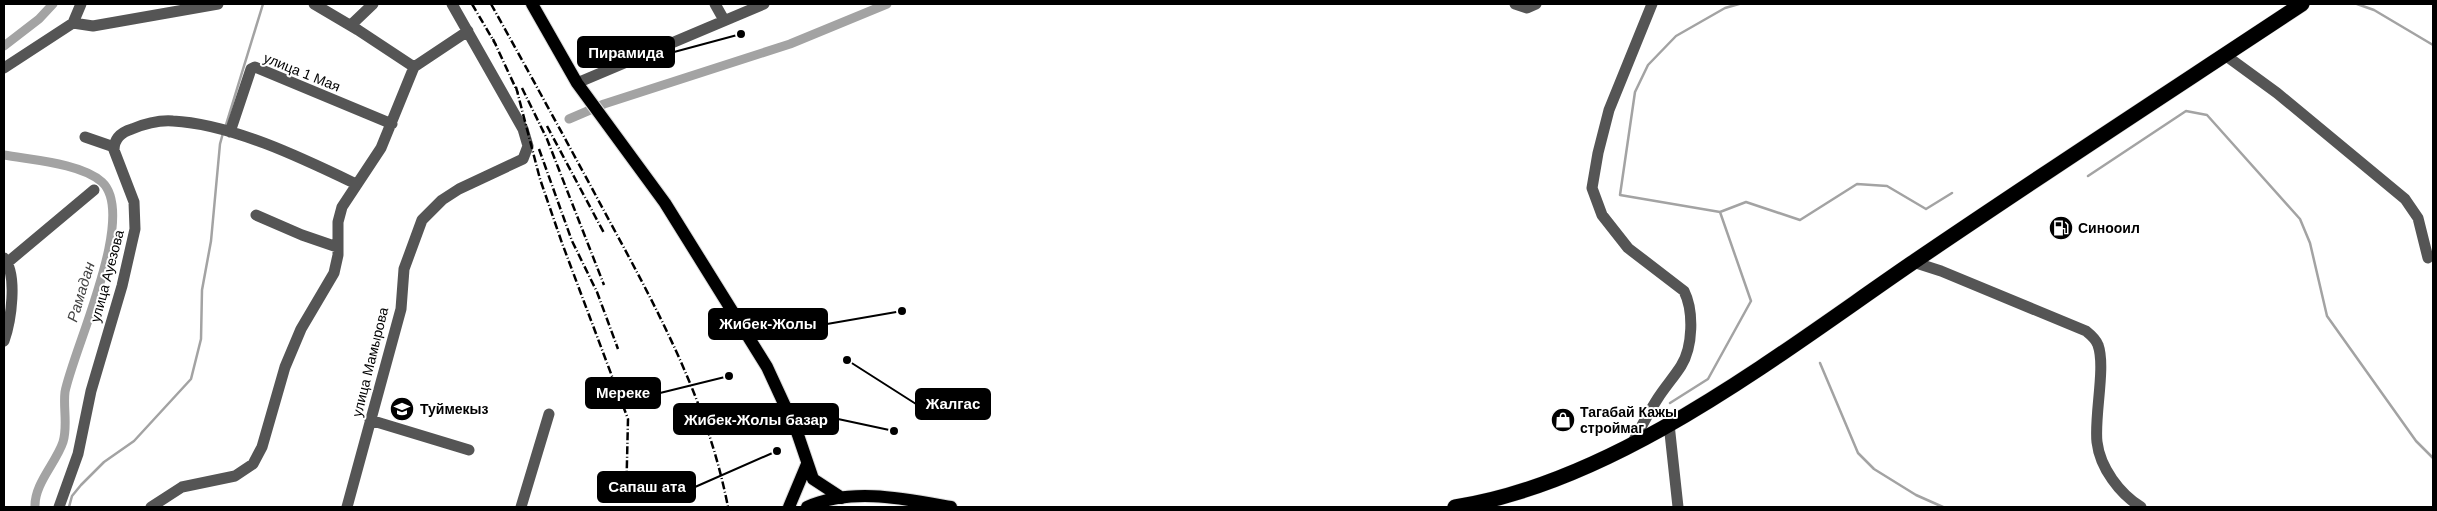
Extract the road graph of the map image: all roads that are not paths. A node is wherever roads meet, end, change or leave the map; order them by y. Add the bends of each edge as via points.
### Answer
1 (81, 4) edge
2 (218, 4) edge
3 (314, 4) edge
4 (373, 4) edge
5 (452, 4) edge
6 (532, 4) edge
7 (715, 4) edge
8 (764, 4) edge
9 (1515, 4) edge
10 (1536, 4) edge
11 (1652, 4) edge
12 (2302, 4) edge
13 (724, 20) junction
14 (73, 23) junction
15 (351, 25) junction
16 (468, 31) junction
17 (2225, 55) junction
18 (414, 67) junction
19 (4, 68) edge
20 (578, 83) junction
21 (392, 124) junction
22 (230, 132) junction
23 (85, 137) dead end
24 (114, 147) junction
25 (356, 184) junction
26 (94, 190) dead end
27 (256, 215) dead end
28 (337, 247) junction
29 (2428, 258) dead end
30 (6, 260) edge
31 (1913, 262) junction
32 (4, 341) edge
33 (549, 414) dead end
34 (370, 420) junction
35 (1669, 424) junction
36 (1633, 442) junction
37 (469, 450) dead end
38 (807, 464) junction
39 (842, 498) junction
40 (59, 507) edge
41 (151, 507) edge
42 (347, 507) edge
43 (521, 507) edge
44 (789, 507) edge
45 (807, 507) edge
46 (947, 507) edge
47 (1455, 507) edge
48 (1678, 507) edge
49 (2141, 507) edge

1 - 14 street
2 - 14 street via 93,26
3 - 15 street
4 - 15 street
5 - 16 street, улица Мамырова
6 - 20 main road
7 - 13 street
8 - 13 street
9 - 10 street via 1527,8
11 - 36 street via 1609,110 1592,188 1602,215 1628,248 1684,291 1688,300 1687,352 1681,367 1656,400
12 - 17 highway
13 - 20 street
14 - 19 street
15 - 18 street
16 - 18 street
16 - 34 street, улица Мамырова via 523,129 528,150 516,164 476,180 442,200 422,220 404,269 401,308
17 - 29 street via 2277,93 2405,200 2418,218
17 - 31 highway
18 - 21 street
20 - 38 main road via 665,203 767,367 797,432
21 - 22 street, улица 1 Мая via 255,68 251,69 243,89
21 - 25 street via 381,148
22 - 24 street via 173,121 140,126 118,136
22 - 25 street via 314,163
23 - 24 street
24 - 40 street, улица Ауезова via 134,202 135,229 78,454
25 - 28 street via 340,214
26 - 30 street
27 - 28 street
28 - 41 street via 334,273 301,329 285,366 262,447 253,464 235,476 182,487
30 - 32 street via 10,270 11,318
31 - 35 highway via 1818,329
31 - 49 street via 1981,287 2078,328 2094,338 2099,347 2100,362 2097,442 2117,487
33 - 43 street
34 - 37 street
34 - 42 street, улица Мамырова
35 - 36 highway
35 - 48 street
36 - 47 highway via 1542,484
38 - 39 main road via 813,479
38 - 44 main road
39 - 45 main road
39 - 46 main road via 892,498

